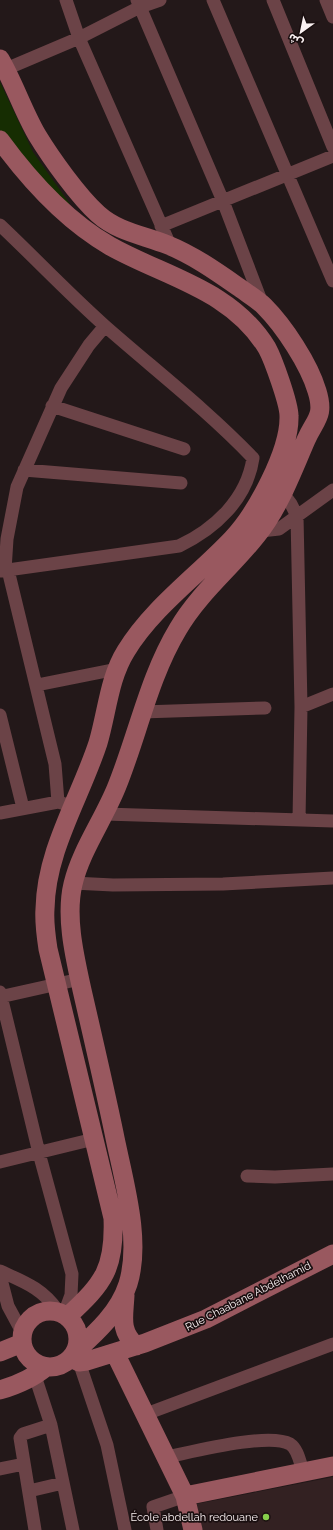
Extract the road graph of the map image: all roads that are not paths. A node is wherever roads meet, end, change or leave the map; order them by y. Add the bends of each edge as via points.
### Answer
1 (66, 0) edge
2 (160, 0) edge
3 (213, 0) edge
4 (273, 0) edge
5 (326, 0) edge
6 (138, 4) edge
7 (333, 17) edge
8 (79, 38) junction
9 (3, 64) edge
10 (0, 140) edge
11 (333, 147) edge
12 (333, 156) edge
13 (287, 176) junction
14 (223, 201) junction
15 (0, 225) edge
16 (161, 226) junction
17 (170, 245) junction
18 (333, 281) edge
19 (263, 305) junction
20 (105, 326) junction
21 (301, 358) junction
22 (276, 371) junction
23 (52, 406) junction
24 (289, 410) junction
25 (326, 417) edge
26 (184, 449) dead end
27 (253, 458) junction
28 (24, 470) junction
29 (273, 473) junction
30 (181, 483) dead end
31 (333, 490) edge
32 (282, 492) junction
33 (297, 516) junction
34 (261, 532) junction
35 (4, 570) edge
36 (117, 669) junction
37 (37, 685) junction
38 (333, 694) edge
39 (301, 707) junction
40 (264, 708) dead end
41 (142, 712) junction
42 (0, 715) edge
43 (70, 804) junction
44 (23, 808) junction
45 (0, 813) edge
46 (104, 817) junction
47 (299, 820) junction
48 (333, 821) edge
49 (333, 878) edge
50 (73, 883) junction
51 (80, 979) junction
52 (57, 983) junction
53 (0, 995) edge
54 (94, 1139) junction
55 (38, 1153) junction
56 (0, 1162) edge
57 (333, 1174) edge
58 (247, 1176) dead end
59 (333, 1254) edge
60 (0, 1271) edge
61 (0, 1274) edge
62 (125, 1292) junction
63 (66, 1316) junction
64 (96, 1333) junction
65 (22, 1338) junction
66 (333, 1344) edge
67 (127, 1349) junction
68 (0, 1352) edge
69 (76, 1357) junction
70 (40, 1371) junction
71 (0, 1390) edge
72 (146, 1414) junction
73 (50, 1425) junction
74 (167, 1457) junction
75 (24, 1464) junction
76 (333, 1466) edge
77 (0, 1469) edge
78 (303, 1471) junction
79 (63, 1483) junction
80 (29, 1491) junction
81 (185, 1496) junction
82 (35, 1530) edge
83 (73, 1530) edge
84 (125, 1530) edge
85 (157, 1530) edge
86 (193, 1530) edge

1 - 8 street
2 - 6 street
3 - 13 street
4 - 11 street
5 - 7 street
6 - 8 street
6 - 14 street
8 - 9 street
8 - 16 street
9 - 17 main road via 36,133 77,191 97,213 124,230
10 - 22 main road via 53,203 73,221 110,246 198,286 227,306 268,349
12 - 13 street
13 - 14 street
13 - 18 street
14 - 16 street
14 - 19 street
15 - 20 street
16 - 17 street
17 - 19 main road via 214,270
19 - 21 main road via 285,331
20 - 23 street via 77,362
20 - 27 street via 225,428
21 - 22 main road
21 - 25 main road
22 - 24 main road
23 - 26 street
23 - 28 street
24 - 25 main road via 308,418
24 - 29 main road via 286,441
25 - 32 main road via 308,435
27 - 29 street
27 - 35 street via 247,478 230,509 197,538 179,546
28 - 30 street
28 - 35 street via 17,487 9,526
29 - 36 main road via 260,499 234,537 149,621 125,652
31 - 33 street
32 - 33 street via 292,504
32 - 34 main road
33 - 34 street via 279,529
33 - 39 street
34 - 41 main road via 208,588 178,629 160,663
35 - 37 street
36 - 37 street
36 - 43 main road via 99,737
37 - 43 street via 55,764
38 - 39 street
39 - 47 street
40 - 41 street
41 - 46 main road
42 - 44 street
43 - 44 street
43 - 46 main road via 81,827
43 - 46 main road via 96,795
43 - 52 main road via 53,861 44,907 48,949
44 - 45 street
46 - 47 street
46 - 50 main road via 79,864
47 - 48 street
49 - 50 street via 223,884
50 - 51 main road via 71,913
51 - 52 street
51 - 62 main road via 123,1178 132,1233 131,1268
52 - 53 street
52 - 54 main road
53 - 55 street
54 - 55 street
54 - 63 main road via 113,1218 114,1241 109,1267 98,1287
55 - 56 street
55 - 63 street via 72,1274
57 - 58 street
59 - 67 main road, Rue Chaabane Abdelhamid via 206,1319
60 - 63 street via 36,1288
61 - 65 street via 8,1306
62 - 64 main road via 114,1312
62 - 67 main road via 124,1328
63 - 64 main road
63 - 65 main road via 47,1310 36,1314 27,1322
63 - 69 main road via 79,1337
64 - 67 main road
64 - 69 main road
65 - 68 main road
65 - 70 main road via 26,1354
66 - 72 street
67 - 69 main road, Rue Chaabane Abdelhamid via 87,1361
67 - 72 main road
69 - 70 main road via 64,1364
69 - 84 street via 107,1445
70 - 71 main road
70 - 73 street
72 - 74 main road
73 - 75 street via 21,1436
73 - 79 street
74 - 78 street via 259,1440 281,1442 294,1447
74 - 81 main road
75 - 77 street
75 - 80 street
76 - 78 main road
78 - 81 main road
79 - 80 street
79 - 83 street
80 - 82 street
81 - 85 street via 153,1507
81 - 86 main road

